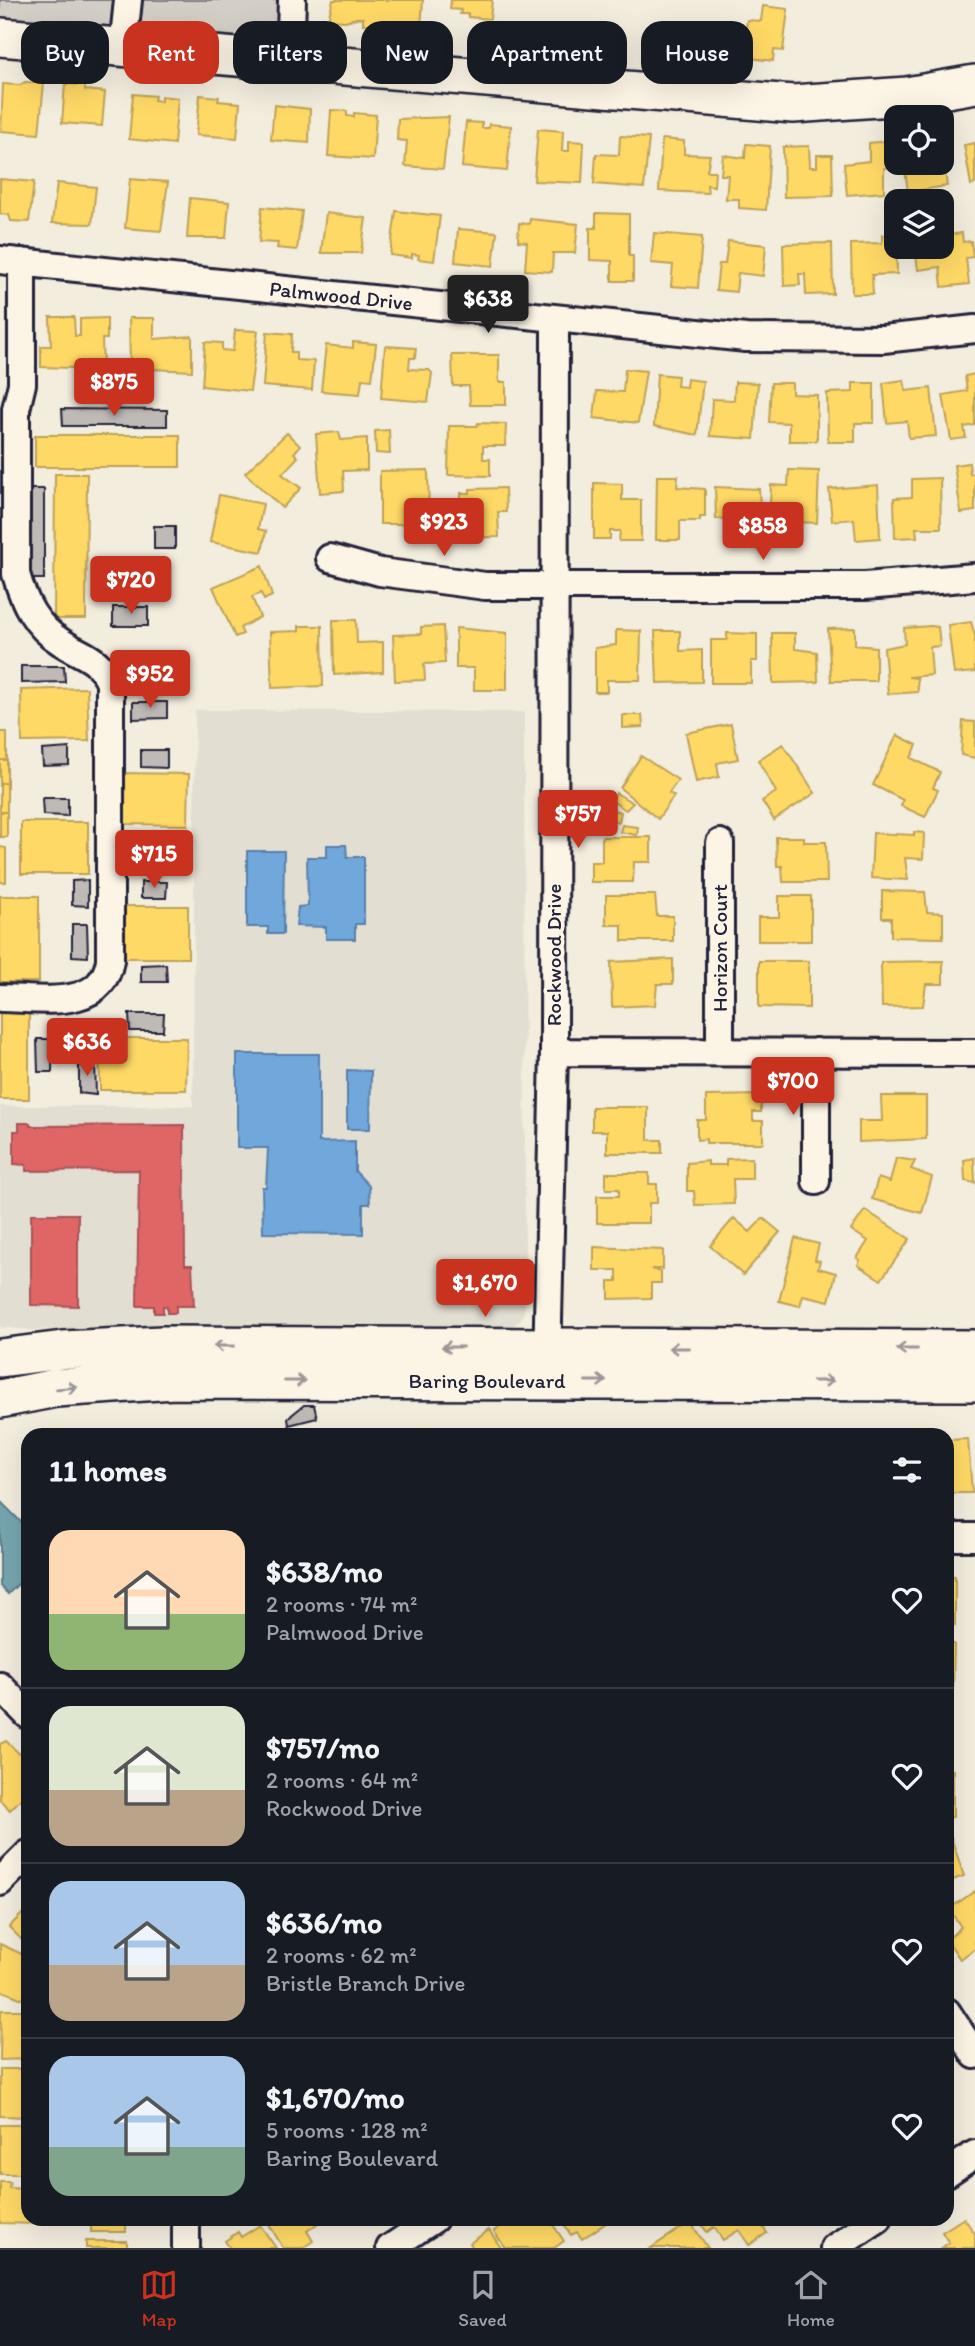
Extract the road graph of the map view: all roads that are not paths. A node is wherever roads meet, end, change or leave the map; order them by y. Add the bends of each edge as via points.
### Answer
1 (128, 0) edge
2 (292, 0) edge
3 (126, 21) edge
4 (291, 21) edge
5 (0, 37) edge
6 (123, 48) edge
7 (347, 67) edge
8 (975, 84) edge
9 (11, 261) edge
10 (555, 319) junction
11 (975, 330) edge
12 (330, 558) dead end
13 (975, 578) edge
14 (555, 586) junction
15 (720, 843) dead end
16 (0, 998) edge
17 (554, 1052) junction
18 (720, 1052) junction
19 (816, 1052) junction
20 (975, 1053) edge
21 (816, 1181) dead end
22 (975, 1349) edge
23 (0, 1358) edge
24 (547, 1364) junction
25 (975, 1382) edge
26 (0, 1399) edge
27 (954, 1537) edge
28 (975, 1537) edge
29 (0, 1686) edge
30 (21, 1708) edge
31 (21, 1861) edge
32 (0, 1882) edge
33 (954, 2023) edge
34 (975, 2055) edge
35 (975, 2154) edge
36 (954, 2168) edge
37 (186, 2226) edge
38 (423, 2226) edge
39 (867, 2226) edge
40 (186, 2248) edge
41 (390, 2248) edge
42 (834, 2248) edge

1 - 3 street
2 - 4 street
5 - 6 main road
7 - 8 main road via 793,104 907,96
9 - 10 street, Palmwood Drive
9 - 16 street via 22,384 16,409 16,574 22,596 44,629 94,658 110,683 110,960 102,983 79,998
10 - 11 street, Palmwood Drive via 813,341
10 - 14 street, Rockwood Drive
12 - 14 street via 433,581
13 - 14 street via 864,586
14 - 17 street, Rockwood Drive
15 - 18 street, Horizon Court
17 - 18 street
17 - 24 street, Rockwood Drive
18 - 19 street
19 - 20 street
19 - 21 street
22 -> 24 main road, Baring Boulevard
24 -> 23 main road, Baring Boulevard via 151,1346
24 -> 25 main road, Baring Boulevard
26 -> 24 main road, Baring Boulevard via 55,1388 174,1380
27 - 28 street
29 - 30 street
31 - 32 street
33 - 34 street
35 - 36 street
37 - 40 street
38 - 41 street
39 - 42 street

